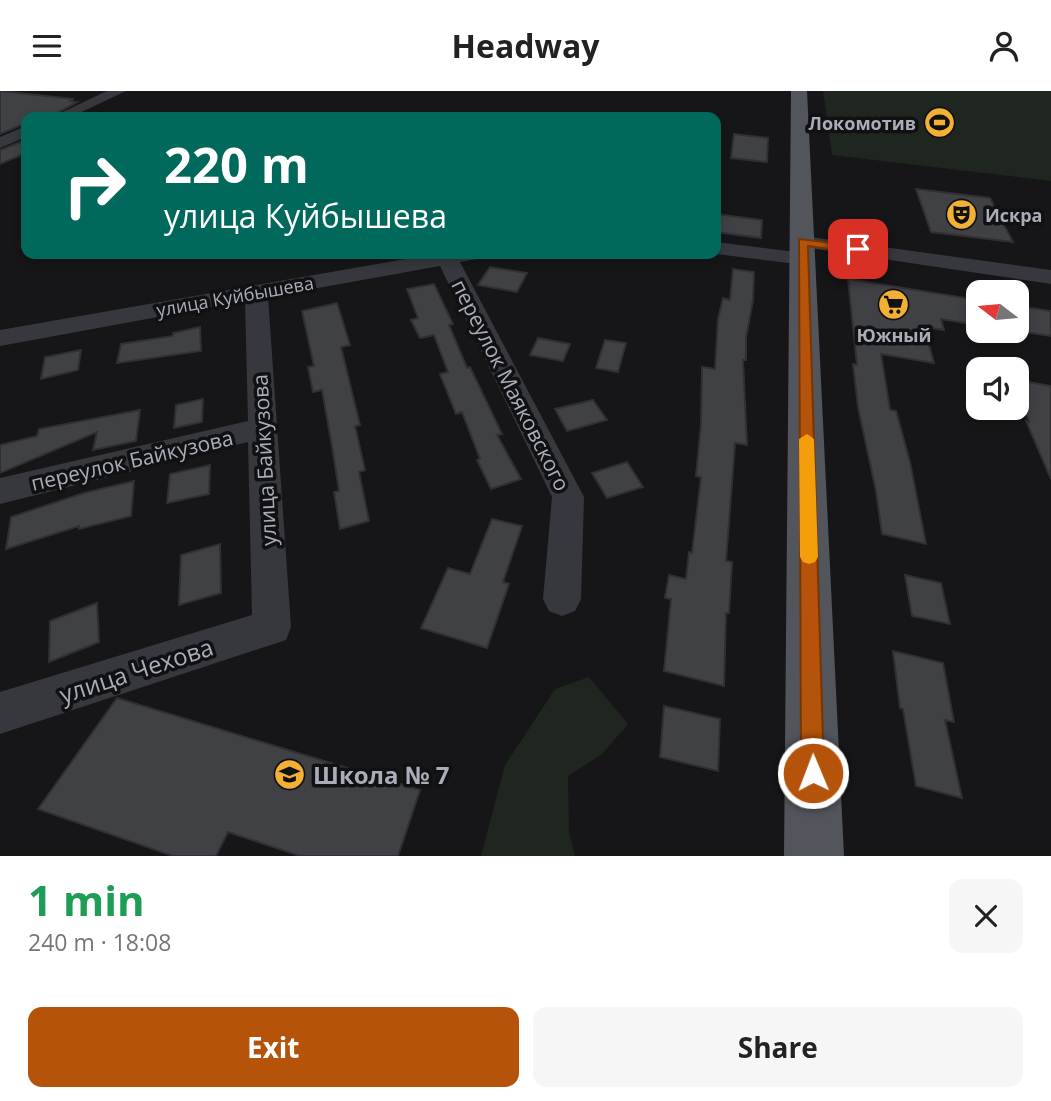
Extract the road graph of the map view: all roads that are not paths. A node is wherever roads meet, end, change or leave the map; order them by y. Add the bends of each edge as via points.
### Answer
1 (114, 91) edge
2 (799, 91) edge
3 (70, 112) edge
4 (21, 133) edge
5 (0, 143) edge
6 (721, 248) edge
7 (803, 250) junction
8 (441, 259) edge
9 (459, 259) edge
10 (1050, 278) edge
11 (256, 292) junction
12 (0, 338) edge
13 (263, 428) junction
14 (0, 491) edge
15 (562, 599) dead end
16 (272, 627) joint
17 (0, 713) edge
18 (814, 856) edge

1 - 3 street
2 - 7 main road
4 - 5 street
6 - 7 street
7 - 10 street
7 - 18 main road
8 - 11 street, улица Куйбышева
9 - 15 street, переулок Маяковского via 568,497
11 - 12 street, улица Куйбышева
11 - 13 street, улица Байкузова
13 - 14 street, переулок Байкузова
13 - 16 street, улица Байкузова
16 - 17 street, улица Чехова

